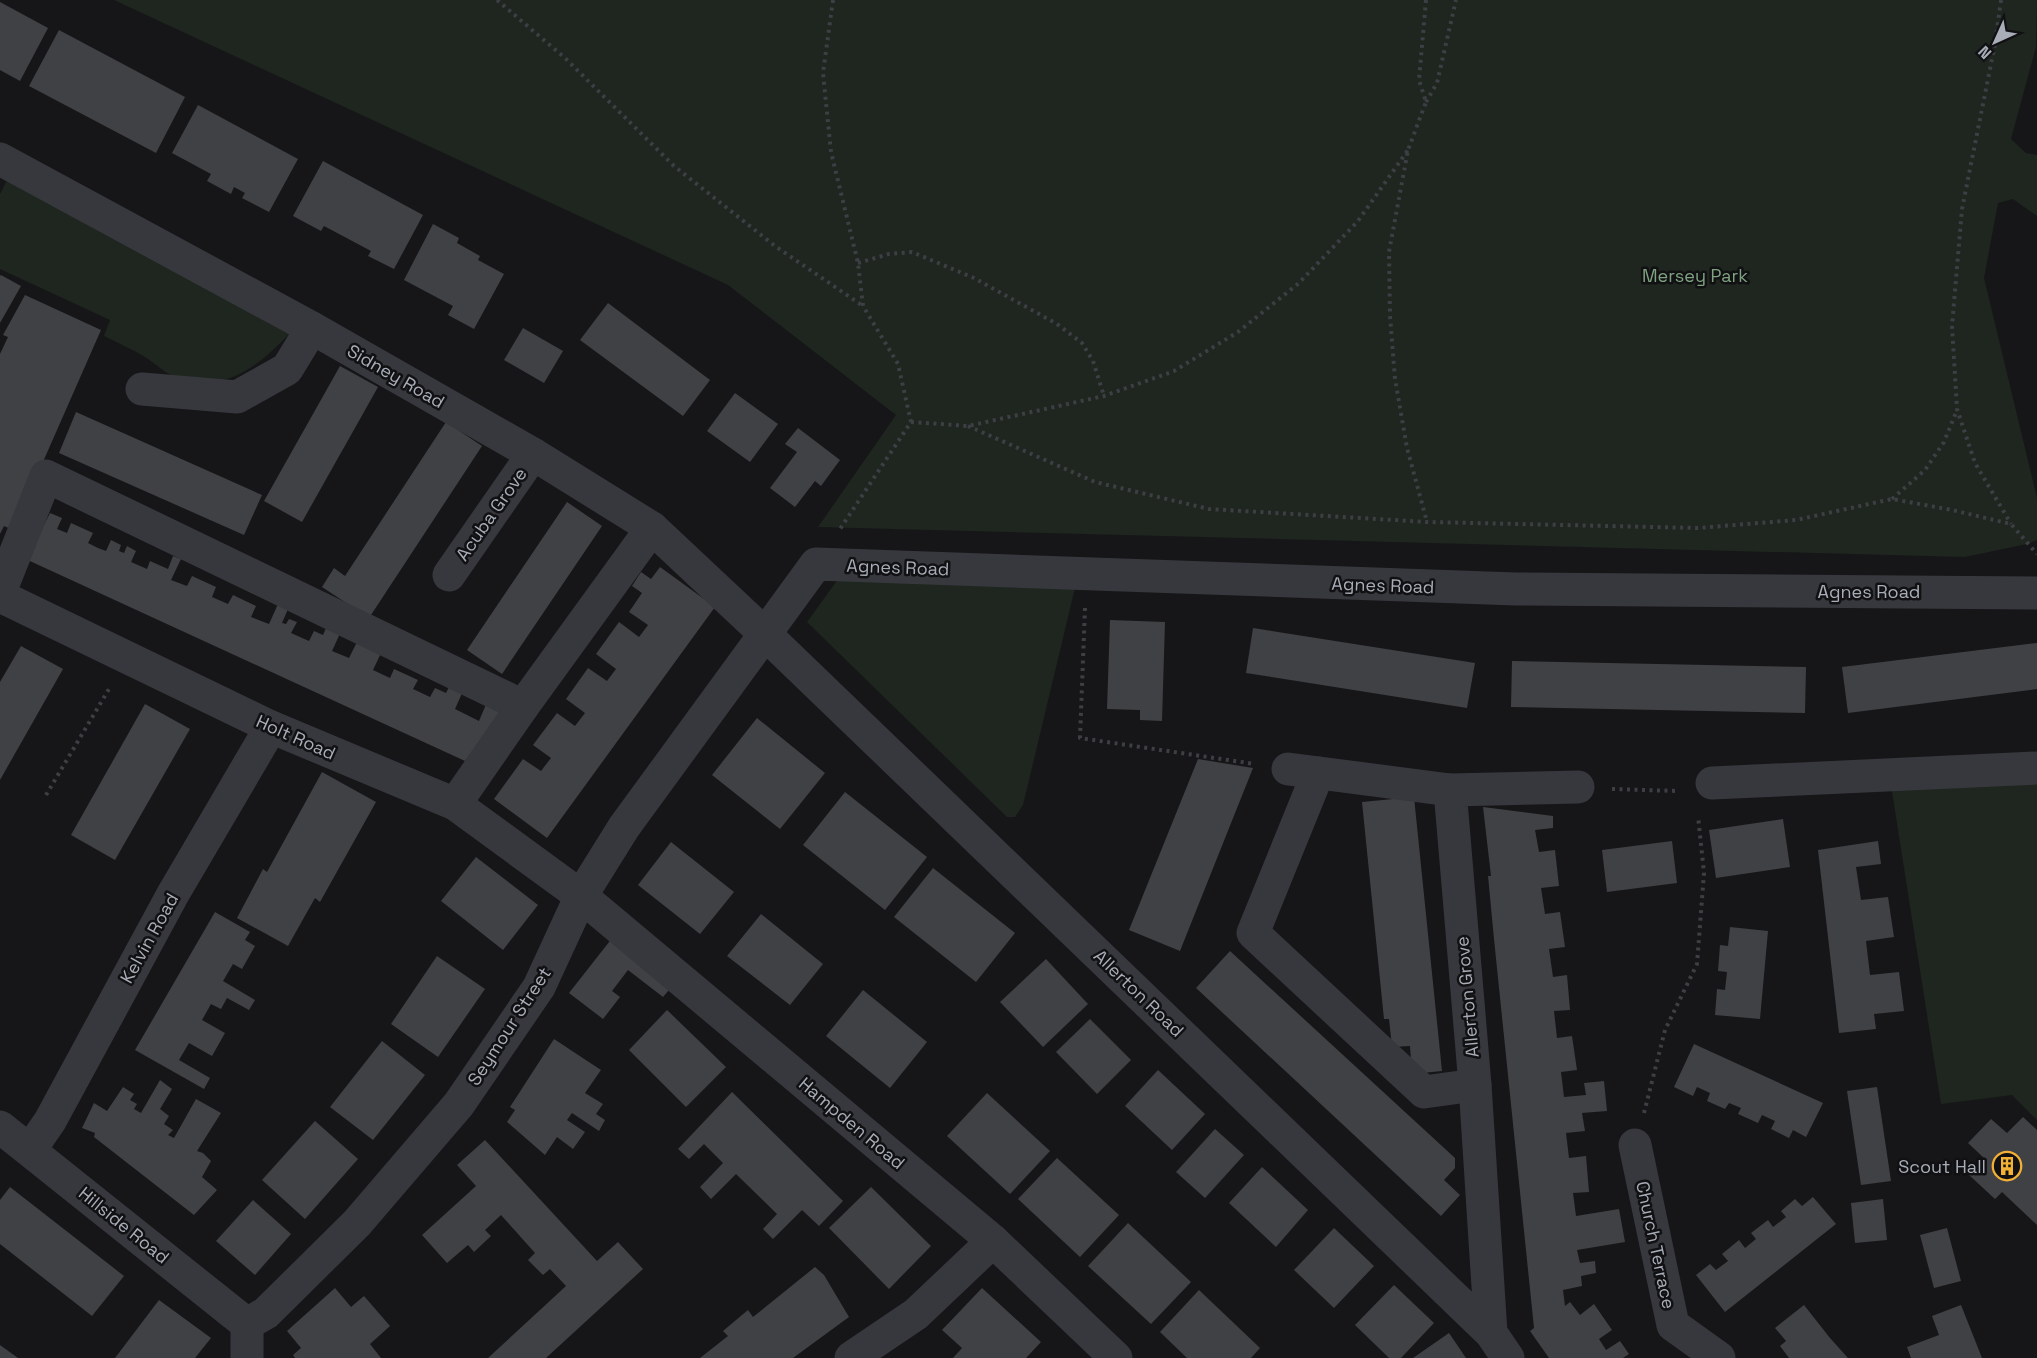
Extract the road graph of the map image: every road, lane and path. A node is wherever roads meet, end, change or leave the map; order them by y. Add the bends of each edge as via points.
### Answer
1 (497, 0) edge
2 (833, 0) edge
3 (1426, 0) edge
4 (1456, 0) edge
5 (2001, 0) edge
6 (1426, 102) junction
7 (1408, 150) junction
8 (0, 159) edge
9 (858, 263) junction
10 (863, 306) junction
11 (312, 328) junction
12 (142, 389) dead end
13 (1104, 396) junction
14 (1957, 410) junction
15 (911, 422) junction
16 (968, 426) junction
17 (533, 454) junction
18 (1892, 499) junction
19 (1426, 522) junction
20 (2011, 525) junction
21 (652, 528) junction
22 (2037, 554) edge
23 (816, 564) junction
24 (449, 575) dead end
25 (1087, 575) junction
26 (2037, 593) edge
27 (0, 594) edge
28 (764, 633) junction
29 (127, 658) junction
30 (523, 706) junction
31 (271, 727) junction
32 (2037, 768) edge
33 (1303, 771) junction
34 (1712, 783) dead end
35 (1578, 788) dead end
36 (1450, 790) junction
37 (46, 795) dead end
38 (454, 804) junction
39 (1698, 815) dead end
40 (581, 896) junction
41 (1475, 1085) junction
42 (0, 1127) edge
43 (1635, 1145) joint
44 (30, 1150) junction
45 (993, 1241) junction
46 (247, 1324) junction
47 (1500, 1345) edge
48 (247, 1358) edge
49 (851, 1358) edge
50 (1116, 1358) edge
51 (1719, 1358) edge

1 - 10 path via 565,58 674,166 775,246
2 - 9 path via 824,84 831,152
3 - 6 path via 1419,80
4 - 6 path via 1437,83
5 - 14 path via 1962,209 1952,326
6 - 7 path
7 - 13 path via 1358,221 1299,283 1238,332 1174,371
7 - 19 path via 1389,252 1390,316 1395,379
8 - 11 street, Sidney Road
9 - 10 path
9 - 13 path via 912,252 974,278 1057,324 1082,343
10 - 15 path via 898,364
11 - 12 street via 287,369 237,397
11 - 17 street, Sidney Road
13 - 16 path
14 - 18 path via 1944,442 1925,470
14 - 20 path via 1975,463
15 - 16 path
15 - 23 path
16 - 19 path via 1095,482 1209,509
17 - 21 street, Sidney Road
17 - 24 street, Acuba Grove
18 - 19 path via 1796,520 1698,528
18 - 20 path
20 - 22 path
21 - 28 street, Sidney Road
21 - 30 street
23 - 25 street, Agnes Road
23 - 28 street
25 - 26 street, Agnes Road via 1515,589
25 - 33 path via 1080,738
27 - 29 street, Holt Road
27 - 30 street via 46,476
28 - 40 street, Seymour Street via 624,827
28 - 47 street, Allerton Road
29 - 31 street, Holt Road
29 - 37 path
30 - 38 street
31 - 38 street, Holt Road
31 - 44 street, Kelvin Road via 173,894 50,1121
32 - 34 street
33 - 36 street
33 - 41 street via 1292,841 1253,933 1424,1092
35 - 36 street
36 - 41 street, Allerton Grove
38 - 40 street, Holt Road
39 - 43 path via 1704,873 1697,964 1665,1030
40 - 45 street, Hampden Road
40 - 46 street, Seymour Street via 539,987 459,1104 357,1223 266,1313
41 - 47 street, Allerton Grove
42 - 44 street, Hillside Road
43 - 51 street, Church Terrace via 1673,1325
44 - 46 street, Hillside Road
45 - 49 street via 916,1314
45 - 50 street, Hampden Road
46 - 48 street

